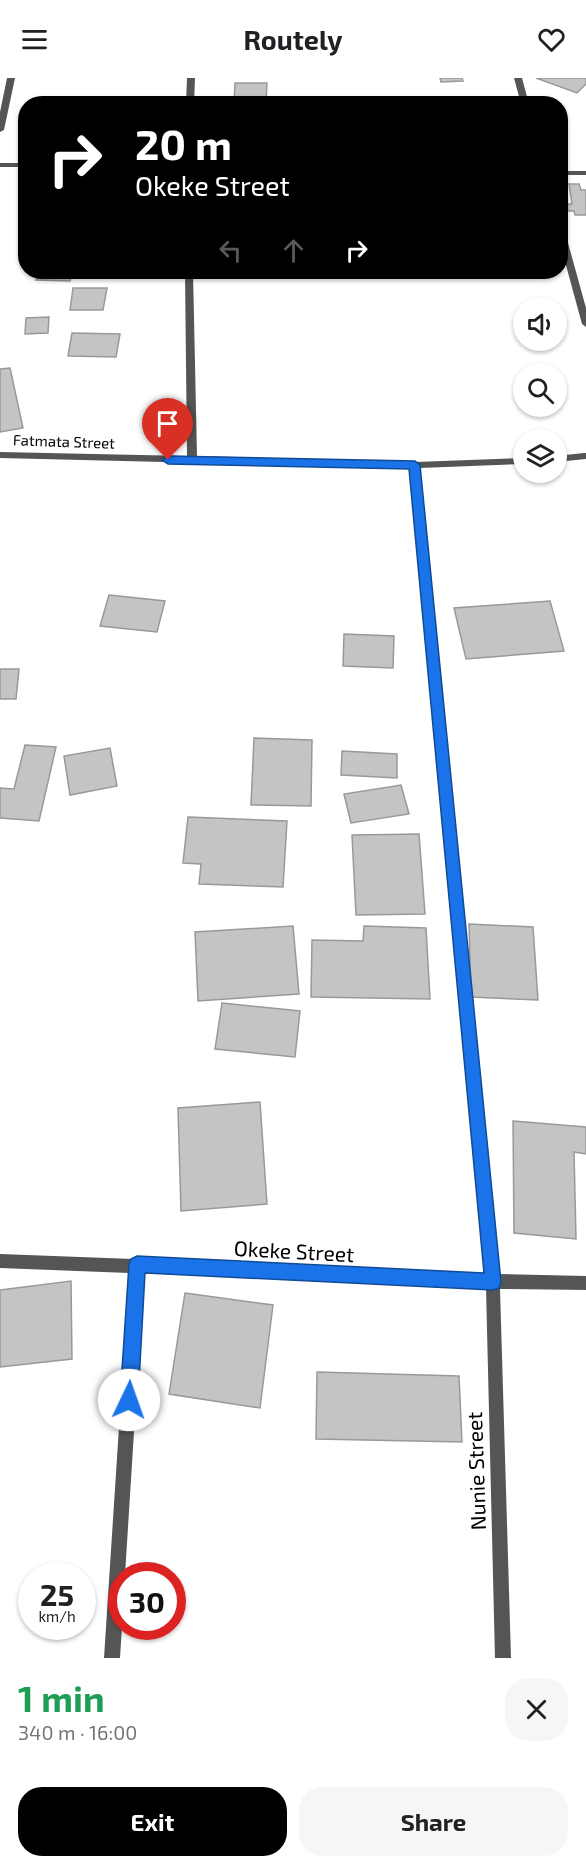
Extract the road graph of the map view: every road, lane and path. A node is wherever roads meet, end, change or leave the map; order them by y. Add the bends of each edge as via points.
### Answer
1 (11, 78) edge
2 (191, 78) edge
3 (518, 78) edge
4 (190, 96) edge
5 (523, 96) edge
6 (0, 129) edge
7 (0, 165) edge
8 (18, 165) edge
9 (568, 173) edge
10 (586, 173) edge
11 (568, 258) edge
12 (189, 279) edge
13 (586, 324) edge
14 (0, 455) edge
15 (585, 455) edge
16 (567, 457) edge
17 (192, 461) junction
18 (513, 461) edge
19 (415, 465) junction
20 (0, 1261) edge
21 (137, 1264) junction
22 (493, 1282) junction
23 (586, 1283) edge
24 (112, 1658) edge
25 (503, 1658) edge

1 - 6 street
2 - 4 street
3 - 5 street
7 - 8 street
9 - 10 street
11 - 13 street
12 - 17 street
14 - 17 street, Fatmata Street
15 - 16 street
17 - 19 street, Fatmata Street
18 - 19 street, Fatmata Street
19 - 22 street, Nunie Street
20 - 21 street, Okeke Street
21 - 22 street, Okeke Street
21 - 24 street
22 - 23 street, Okeke Street
22 - 25 street, Nunie Street

